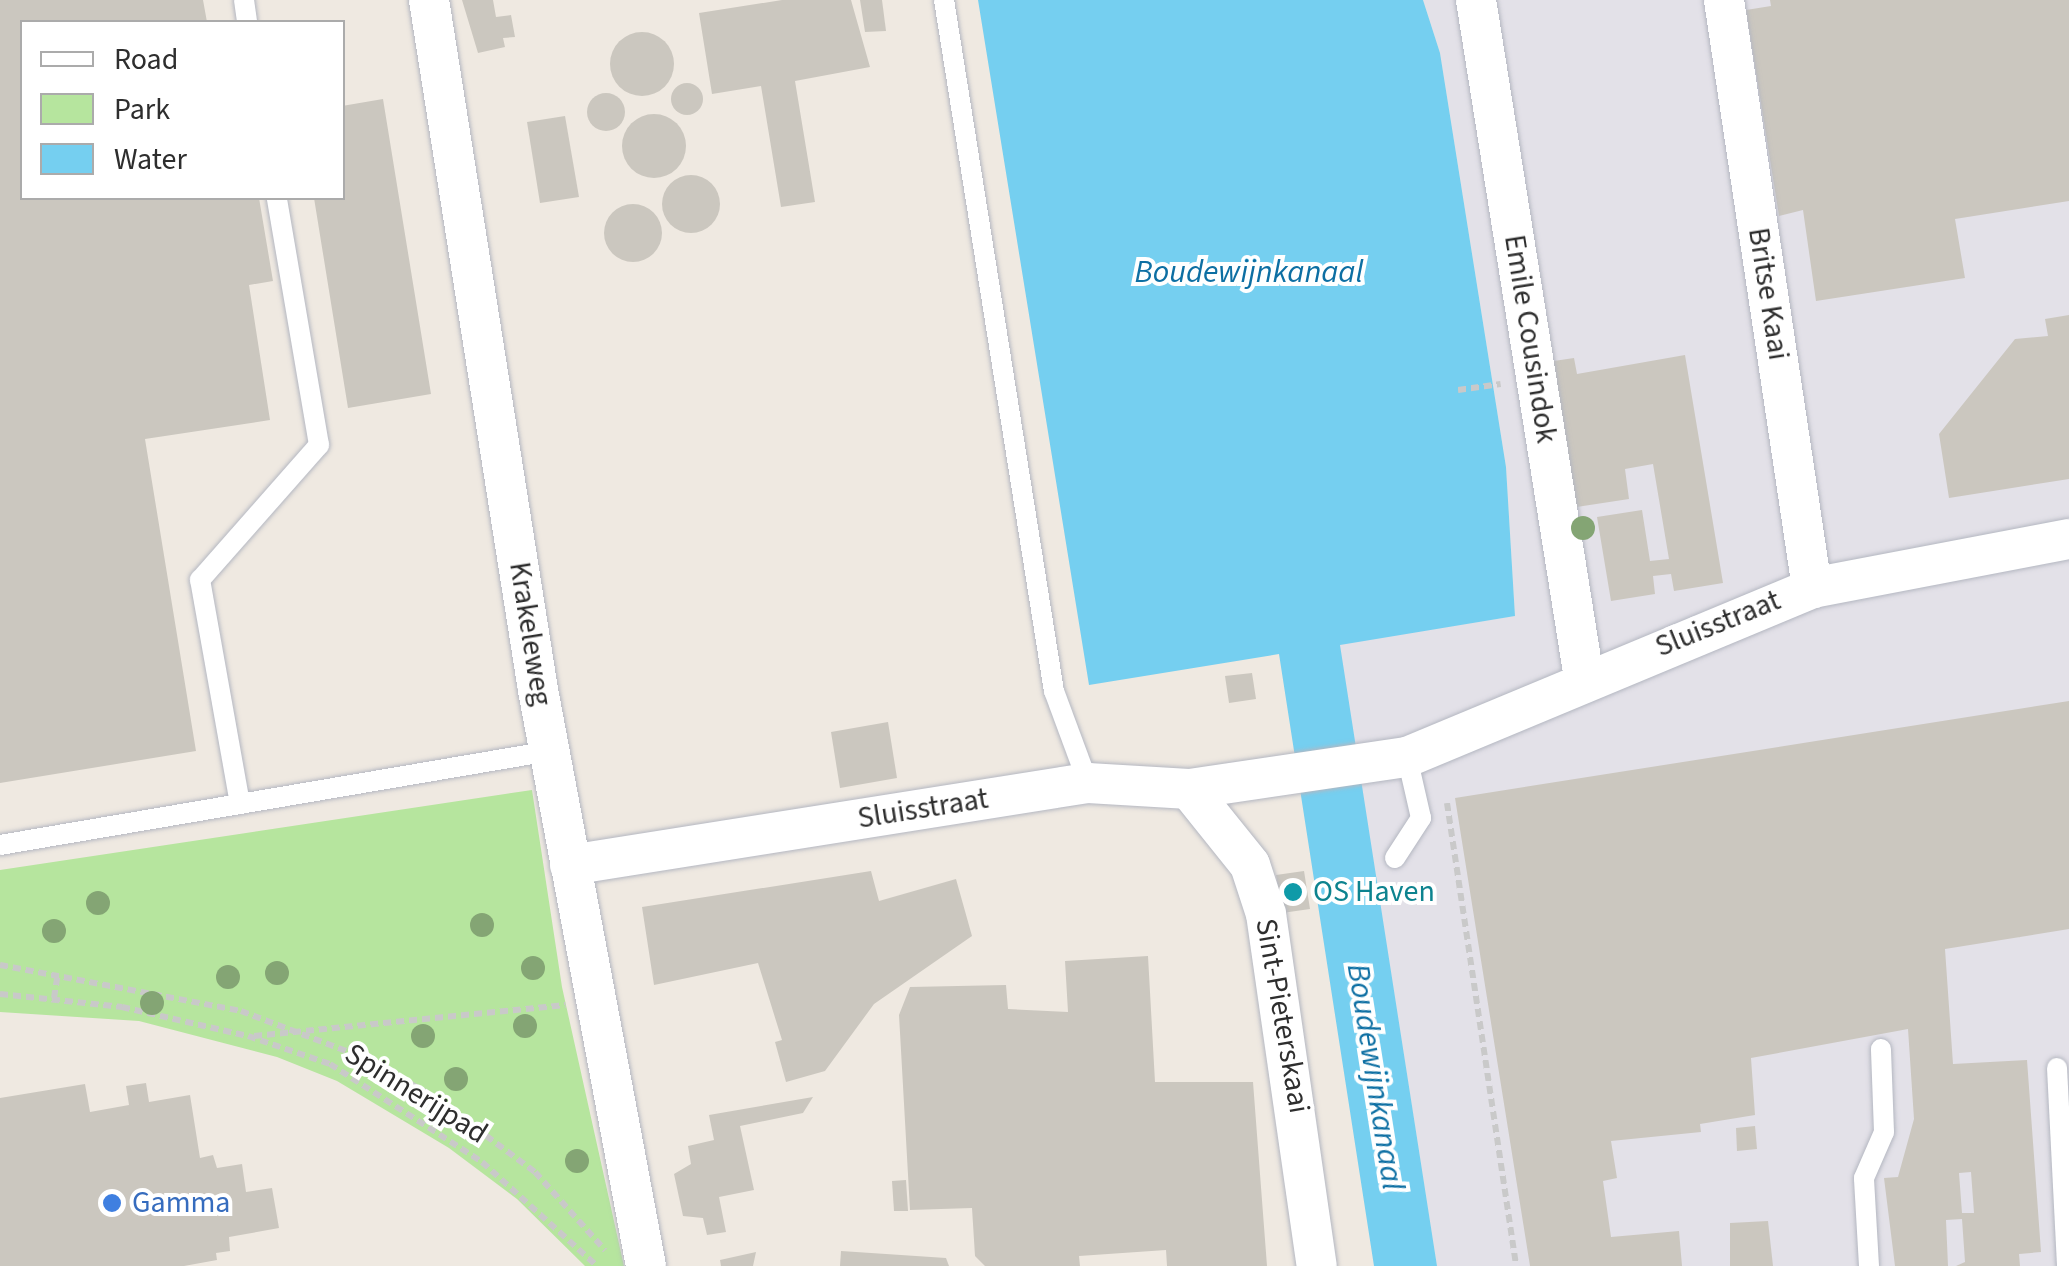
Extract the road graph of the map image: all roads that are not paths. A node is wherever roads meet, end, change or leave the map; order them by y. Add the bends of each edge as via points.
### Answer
1 (429, 0) edge
2 (944, 0) edge
3 (1476, 0) edge
4 (1724, 0) edge
5 (277, 200) edge
6 (2069, 538) edge
7 (1812, 588) junction
8 (1584, 678) junction
9 (550, 752) junction
10 (1406, 756) junction
11 (1088, 783) junction
12 (1189, 790) junction
13 (240, 804) junction
14 (0, 846) edge
15 (1396, 858) dead end
16 (570, 865) junction
17 (1881, 1049) dead end
18 (2057, 1068) dead end
19 (646, 1266) edge
20 (1317, 1266) edge
21 (1870, 1266) edge
22 (2067, 1266) edge

1 - 9 street, Krakeleweg
2 - 11 lane via 1054,691
3 - 8 street, Emile Cousindok
4 - 7 street, Britse Kaai
5 - 13 lane via 319,445 200,580
6 - 7 street, Sluisstraat
7 - 8 street, Sluisstraat
8 - 10 street, Sluisstraat
9 - 13 lane
9 - 16 street, Krakeleweg
10 - 12 street, Sluisstraat
10 - 15 lane via 1421,818
11 - 12 street, Sluisstraat
11 - 16 street, Sluisstraat
12 - 20 street, Sint-Pieterskaai via 1250,865 1266,914
13 - 14 lane
16 - 19 street, Krakeleweg
17 - 21 lane via 1884,1132 1864,1178
18 - 22 lane

